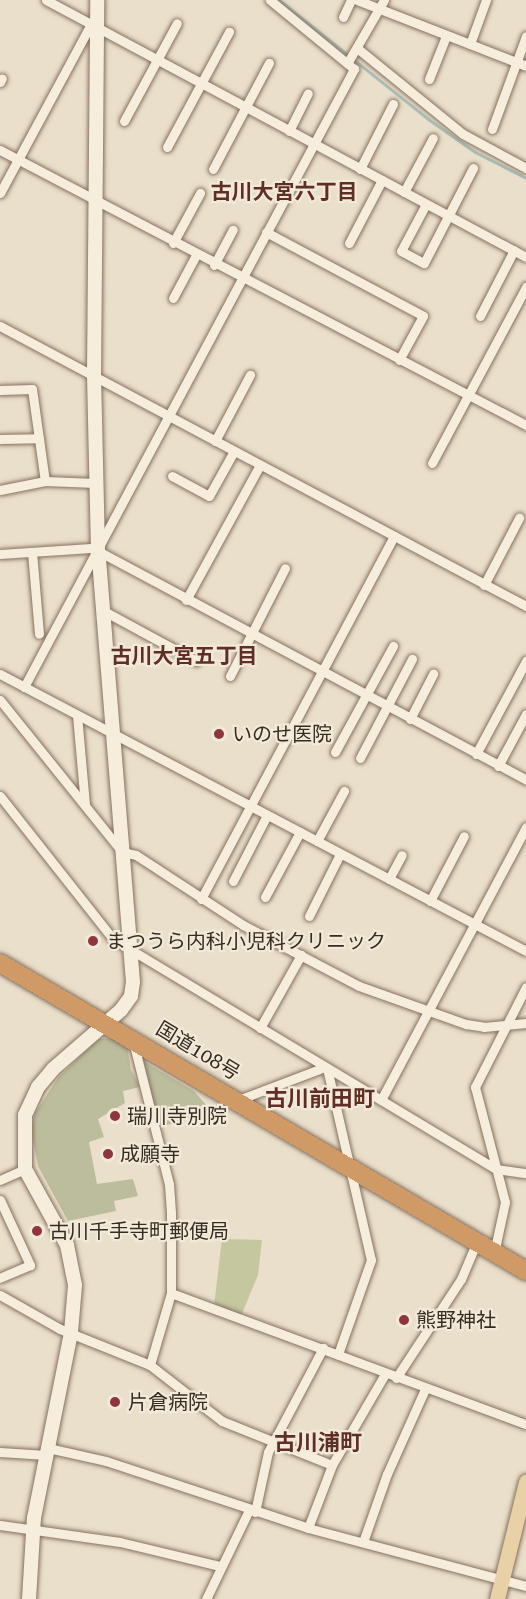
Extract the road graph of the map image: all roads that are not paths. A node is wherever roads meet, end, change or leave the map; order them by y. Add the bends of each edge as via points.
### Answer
1 (46, 0) edge
2 (97, 0) edge
3 (270, 0) edge
4 (351, 0) edge
5 (357, 0) edge
6 (384, 0) edge
7 (486, 0) edge
8 (378, 10) junction
9 (342, 17) dead end
10 (177, 24) dead end
11 (94, 26) junction
12 (229, 32) dead end
13 (446, 36) junction
14 (526, 36) edge
15 (470, 45) junction
16 (356, 50) junction
17 (158, 60) junction
18 (348, 62) junction
19 (268, 63) dead end
20 (521, 64) edge
21 (429, 79) dead end
22 (201, 84) junction
23 (308, 93) dead end
24 (393, 104) dead end
25 (245, 107) junction
26 (124, 121) dead end
27 (492, 129) dead end
28 (289, 131) junction
29 (433, 138) dead end
30 (315, 145) junction
31 (167, 147) dead end
32 (0, 150) edge
33 (18, 159) junction
34 (473, 168) dead end
35 (526, 168) edge
36 (213, 169) dead end
37 (360, 169) junction
38 (382, 180) junction
39 (404, 192) junction
40 (0, 193) edge
41 (200, 193) dead end
42 (95, 202) junction
43 (426, 204) junction
44 (449, 216) junction
45 (233, 230) dead end
46 (266, 232) junction
47 (173, 243) junction
48 (349, 243) dead end
49 (514, 250) junction
50 (196, 255) junction
51 (526, 256) edge
52 (214, 265) junction
53 (241, 279) junction
54 (526, 287) edge
55 (173, 298) dead end
56 (480, 316) dead end
57 (0, 326) edge
58 (399, 360) junction
59 (250, 375) dead end
60 (94, 376) junction
61 (0, 390) edge
62 (468, 395) junction
63 (168, 415) junction
64 (526, 425) edge
65 (39, 438) junction
66 (0, 439) edge
67 (215, 441) junction
68 (234, 451) junction
69 (432, 463) dead end
70 (260, 465) junction
71 (172, 477) dead end
72 (45, 481) junction
73 (96, 483) junction
74 (0, 490) edge
75 (519, 518) dead end
76 (394, 536) junction
77 (98, 551) junction
78 (32, 552) junction
79 (0, 554) edge
80 (285, 568) dead end
81 (484, 585) junction
82 (186, 600) junction
83 (526, 606) edge
84 (102, 610) junction
85 (39, 634) dead end
86 (251, 635) junction
87 (393, 646) dead end
88 (412, 659) dead end
89 (195, 661) dead end
90 (526, 661) edge
91 (321, 672) junction
92 (0, 674) edge
93 (433, 674) dead end
94 (230, 676) dead end
95 (24, 687) junction
96 (364, 695) junction
97 (0, 700) edge
98 (387, 707) junction
99 (526, 714) edge
100 (77, 715) junction
101 (410, 719) junction
102 (110, 733) junction
103 (335, 752) dead end
104 (476, 754) junction
105 (360, 758) dead end
106 (498, 766) junction
107 (526, 780) edge
108 (344, 791) dead end
109 (0, 796) edge
110 (85, 805) junction
111 (250, 806) junction
112 (267, 815) junction
113 (526, 827) edge
114 (300, 832) junction
115 (464, 836) dead end
116 (317, 842) junction
117 (122, 852) junction
118 (340, 854) junction
119 (402, 855) dead end
120 (389, 879) junction
121 (233, 881) dead end
122 (265, 897) dead end
123 (201, 899) junction
124 (430, 901) junction
125 (309, 916) dead end
126 (475, 924) junction
127 (128, 949) junction
128 (526, 951) edge
129 (301, 956) junction
130 (0, 963) edge
131 (526, 987) edge
132 (430, 1010) junction
133 (108, 1023) junction
134 (526, 1023) edge
135 (507, 1026) junction
136 (260, 1028) junction
137 (133, 1039) junction
138 (326, 1068) junction
139 (238, 1100) junction
140 (381, 1100) junction
141 (350, 1167) junction
142 (25, 1169) junction
143 (496, 1169) junction
144 (526, 1173) edge
145 (0, 1180) edge
146 (0, 1200) edge
147 (476, 1243) junction
148 (494, 1253) junction
149 (526, 1271) edge
150 (0, 1278) edge
151 (171, 1293) junction
152 (0, 1295) edge
153 (71, 1332) junction
154 (323, 1348) junction
155 (338, 1354) junction
156 (150, 1365) junction
157 (385, 1374) junction
158 (396, 1378) junction
159 (425, 1389) junction
160 (526, 1425) edge
161 (273, 1442) junction
162 (47, 1451) junction
163 (0, 1452) edge
164 (332, 1465) junction
165 (526, 1482) edge
166 (252, 1511) junction
167 (0, 1525) edge
168 (308, 1528) junction
169 (33, 1530) junction
170 (363, 1542) junction
171 (219, 1566) junction
172 (501, 1580) junction
173 (526, 1586) edge
174 (29, 1599) edge
175 (206, 1599) edge
176 (497, 1599) edge

1 - 11 street
2 - 11 street
3 - 18 street
4 - 9 street
5 - 8 street
6 - 8 street
7 - 15 street
8 - 13 street
8 - 16 street
10 - 17 street
11 - 17 street
11 - 33 street
11 - 42 street
12 - 22 street
13 - 15 street
13 - 21 street
14 - 20 street
15 - 20 street
16 - 18 street
16 - 35 street via 463,134
17 - 22 street
17 - 26 street
18 - 30 street via 354,69
19 - 25 street
20 - 27 street
22 - 25 street
22 - 31 street
23 - 28 street
24 - 37 street
25 - 28 street
25 - 36 street
28 - 30 street
29 - 39 street
30 - 37 street
30 - 46 street
32 - 33 street
33 - 40 street
33 - 42 street
34 - 44 street
37 - 38 street
38 - 39 street
38 - 48 street
39 - 43 street
41 - 47 street
42 - 47 street
42 - 60 street
43 - 44 street
43 - 44 street via 401,251 424,263
44 - 49 street
45 - 52 street
46 - 53 street
46 - 58 street via 423,316
47 - 50 street
49 - 51 street
49 - 56 street
50 - 52 street
50 - 55 street
52 - 53 street
53 - 58 street
53 - 63 street
54 - 62 street
57 - 60 street
58 - 62 street
59 - 67 street
60 - 63 street
60 - 73 street
61 - 65 street via 32,389
62 - 64 street
62 - 69 street
63 - 67 street
63 - 77 street
65 - 66 street
65 - 72 street
67 - 68 street
68 - 70 street
68 - 71 street via 209,496
70 - 76 street
70 - 82 street
72 - 73 street
72 - 74 street
73 - 77 street
75 - 81 street
76 - 81 street
76 - 91 street
77 - 78 street
77 - 82 street
77 - 84 street
77 - 95 street
78 - 79 street
78 - 85 street
80 - 86 street
81 - 83 street
82 - 86 street
84 - 89 street
84 - 102 street
86 - 91 street
86 - 94 street
87 - 96 street
88 - 98 street
90 - 104 street
91 - 96 street
91 - 111 street
92 - 95 street
93 - 101 street
95 - 100 street
96 - 98 street
96 - 103 street
97 - 110 street
98 - 101 street
98 - 105 street
99 - 106 street
100 - 102 street
100 - 110 street
101 - 104 street
102 - 111 street
102 - 117 street
104 - 106 street
106 - 107 street
108 - 116 street
109 - 127 street via 113,939
110 - 117 street
111 - 112 street
111 - 123 street
112 - 114 street
112 - 121 street
113 - 126 street
114 - 116 street
114 - 122 street
115 - 124 street
116 - 118 street
117 - 123 street via 136,855
117 - 127 street
118 - 120 street
118 - 125 street
119 - 120 street
120 - 124 street
123 - 129 street
124 - 126 street
126 - 128 street
126 - 132 street
127 - 133 street via 131,996
127 - 136 street
129 - 132 street via 359,986
129 - 136 street
130 - 133 highway, 国道108号
131 - 135 street
132 - 135 street via 466,1024
132 - 140 street
133 - 137 highway, 国道108号
133 - 142 street via 90,1034 53,1069 29,1102 22,1131
134 - 135 street
135 - 143 street via 475,1087
136 - 138 street
137 - 139 highway, 国道108号
137 - 151 street via 170,1184
138 - 139 street
138 - 140 street
138 - 141 street
139 - 141 highway, 国道108号
140 - 143 street
141 - 147 highway, 国道108号
141 - 155 street via 371,1260
142 - 145 street
142 - 153 street via 67,1245 73,1265
143 - 144 street
143 - 148 street via 505,1202
146 - 150 street via 30,1265
147 - 148 highway, 国道108号
147 - 158 street via 461,1279
148 - 149 highway, 国道108号
151 - 154 street
151 - 156 street
152 - 153 street
153 - 156 street
153 - 162 street
154 - 155 street
154 - 161 street
155 - 157 street
156 - 161 street via 204,1410
157 - 158 street
157 - 164 street
158 - 159 street
159 - 160 street
159 - 170 street via 387,1474
161 - 164 street
161 - 166 street
162 - 163 street
162 - 166 street via 106,1461
162 - 169 street
164 - 168 street
165 - 172 main road
166 - 168 street
166 - 171 street
167 - 169 street
168 - 170 street
169 - 171 street via 120,1542
169 - 174 street
170 - 172 street
171 - 175 street
172 - 173 street
172 - 176 main road

